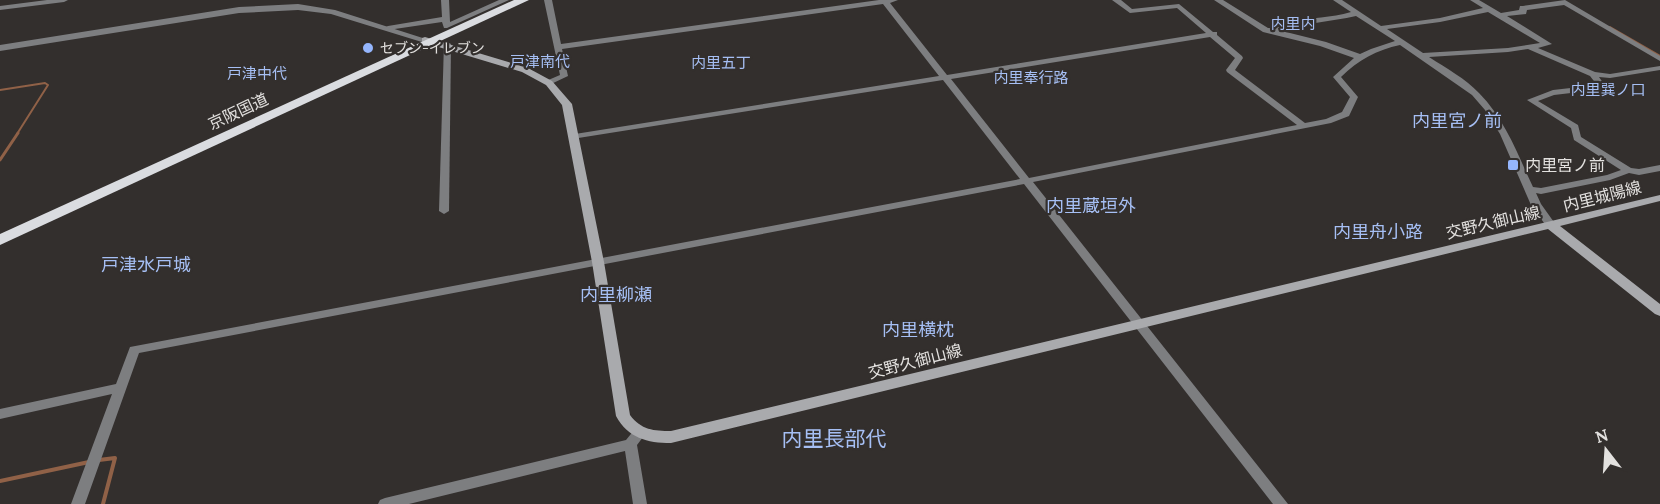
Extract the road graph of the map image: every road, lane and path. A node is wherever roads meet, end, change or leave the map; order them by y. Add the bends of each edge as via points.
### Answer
1 (64, 0) edge
2 (445, 0) edge
3 (505, 0) edge
4 (514, 0) edge
5 (523, 0) edge
6 (548, 0) edge
7 (894, 0) edge
8 (1116, 0) edge
9 (1218, 0) edge
10 (1337, 0) edge
11 (1474, 0) edge
12 (884, 1) edge
13 (1562, 2) edge
14 (0, 8) edge
15 (1490, 9) junction
16 (1357, 13) junction
17 (1502, 15) junction
18 (447, 25) junction
19 (388, 28) junction
20 (1380, 28) junction
21 (1274, 31) junction
22 (1214, 34) junction
23 (435, 42) junction
24 (1401, 42) junction
25 (559, 47) junction
26 (1529, 47) junction
27 (0, 48) edge
28 (1422, 55) junction
29 (1360, 57) junction
30 (1660, 59) edge
31 (1660, 68) edge
32 (1593, 74) junction
33 (945, 78) junction
34 (549, 83) junction
35 (1304, 126) junction
36 (575, 136) junction
37 (1660, 168) edge
38 (1628, 170) junction
39 (1026, 181) junction
40 (1528, 190) junction
41 (1660, 198) edge
42 (444, 211) dead end
43 (1551, 225) junction
44 (0, 234) edge
45 (0, 240) edge
46 (598, 262) junction
47 (1660, 311) edge
48 (1138, 324) junction
49 (118, 388) junction
50 (0, 414) edge
51 (640, 433) junction
52 (630, 444) junction
53 (78, 504) edge
54 (385, 504) edge
55 (640, 504) edge
56 (1281, 504) edge

1 - 14 street
2 - 18 street
3 - 18 street
4 - 18 highway, 京阪国道
5 - 23 highway, 京阪国道
6 - 25 street
7 - 12 street
8 - 22 street via 1130,11 1179,6
9 - 21 street
10 - 16 street
11 - 15 street
12 - 25 street
12 - 33 street
13 - 17 street
13 - 30 street
15 - 17 street
15 - 20 street
16 - 20 street
16 - 21 street
17 - 26 street via 1548,44
18 - 19 street
18 - 23 highway, 京阪国道
19 - 23 street
19 - 27 street via 332,12 266,8
20 - 24 street
21 - 29 street
22 - 33 street
22 - 35 street via 1239,58 1230,70
23 - 34 main road via 525,70
23 - 42 street
23 - 44 highway, 京阪国道
23 - 45 highway, 京阪国道
24 - 28 street
24 - 29 street
25 - 34 street via 564,76
26 - 28 street
26 - 32 street
28 - 40 street via 1475,93 1489,109
29 - 35 street via 1337,77 1354,97 1346,114
31 - 32 street via 1610,76
32 - 38 street via 1602,87 1531,100 1575,128 1577,138
33 - 36 street
33 - 39 street
34 - 36 main road via 567,104
35 - 39 street
36 - 46 main road
37 - 38 street
38 - 40 street via 1540,191
39 - 46 street
39 - 48 street
40 - 43 street
41 - 43 main road, 内里城陽線
43 - 47 main road, 交野久御山線
43 - 48 main road, 交野久御山線
46 - 49 street via 134,350
46 - 51 main road via 623,416 630,428
48 - 51 main road, 交野久御山線 via 671,437
48 - 56 street
49 - 50 street
49 - 53 street
51 - 52 street
52 - 54 street
52 - 55 street

